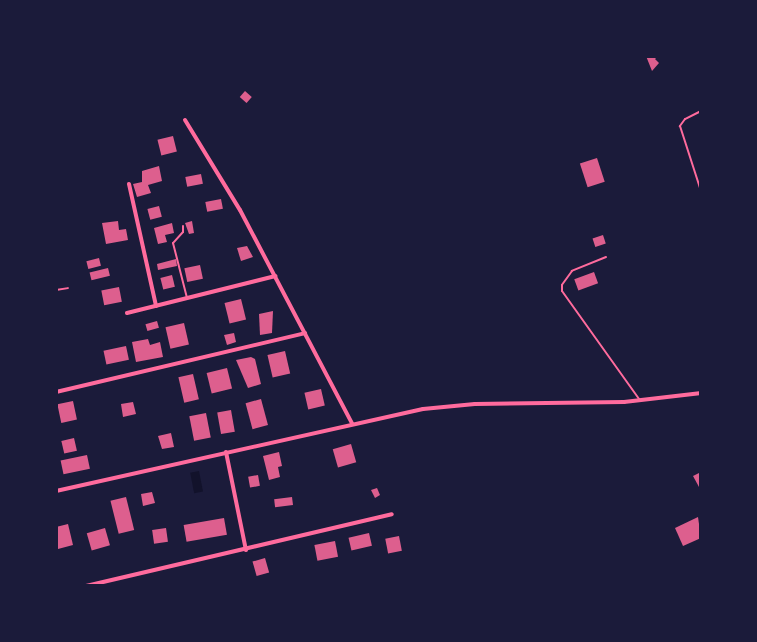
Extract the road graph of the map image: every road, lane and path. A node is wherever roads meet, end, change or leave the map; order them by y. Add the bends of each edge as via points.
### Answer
1 (701, 111) edge
2 (185, 120) dead end
3 (129, 184) dead end
4 (701, 191) edge
5 (183, 226) dead end
6 (606, 257) dead end
7 (275, 276) junction
8 (68, 288) dead end
9 (56, 290) edge
10 (187, 298) junction
11 (156, 306) junction
12 (127, 313) dead end
13 (305, 333) junction
14 (56, 392) edge
15 (701, 394) edge
16 (640, 401) junction
17 (352, 423) junction
18 (226, 452) junction
19 (56, 491) edge
20 (392, 514) dead end
21 (246, 550) junction
22 (86, 586) edge

1 - 4 lane via 684,120 680,131
2 - 7 street via 240,210
3 - 11 street
5 - 10 lane via 183,232 173,244
6 - 16 lane via 572,271 562,284 562,291
7 - 10 street
7 - 13 street
8 - 9 lane
10 - 11 street
11 - 12 street
13 - 14 street
13 - 17 street
15 - 16 street
16 - 17 street via 449,406
17 - 18 street
18 - 19 street
18 - 21 street
20 - 21 street
21 - 22 street

